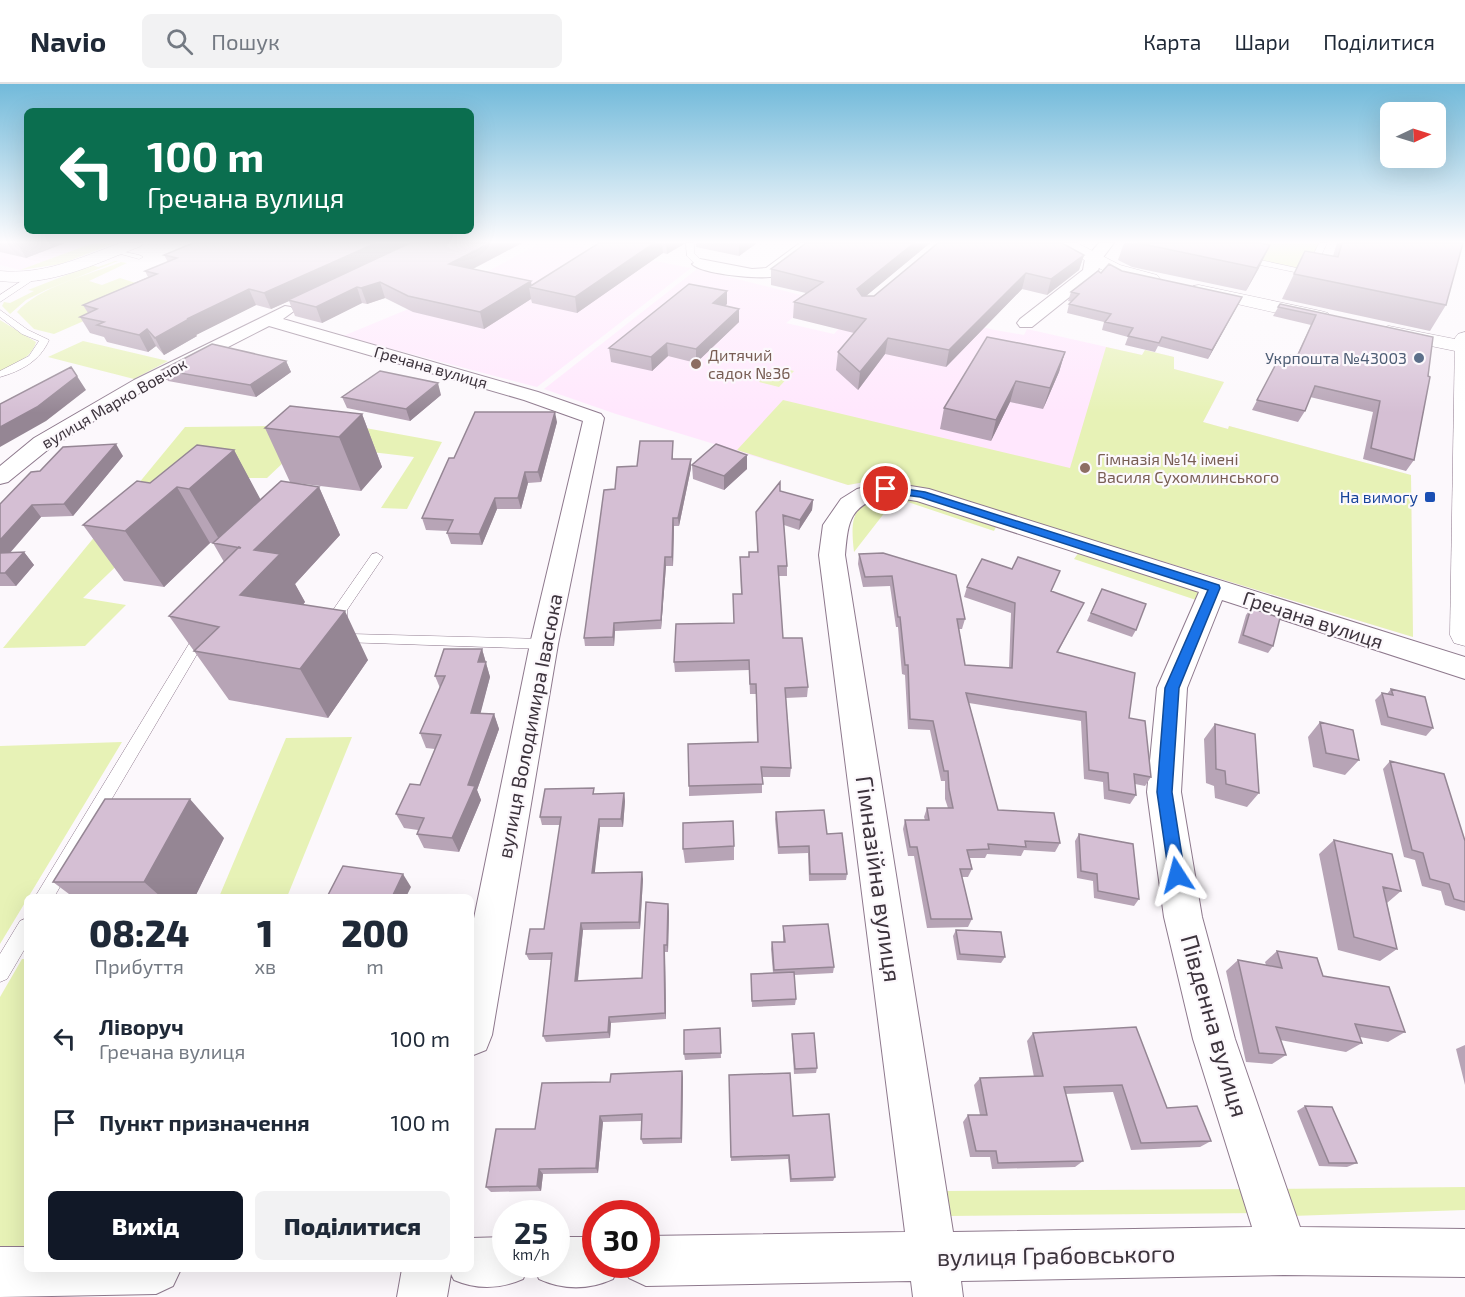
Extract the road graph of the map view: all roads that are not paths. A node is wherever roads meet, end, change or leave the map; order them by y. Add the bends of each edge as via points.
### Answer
1 (1056, 300) edge
2 (1244, 300) edge
3 (300, 304) edge
4 (0, 313) edge
5 (267, 320) junction
6 (1344, 322) edge
7 (1026, 323) dead end
8 (1367, 327) edge
9 (1464, 344) edge
10 (0, 375) edge
11 (594, 417) joint
12 (0, 477) edge
13 (886, 489) joint
14 (376, 557) dead end
15 (1214, 588) junction
16 (210, 620) edge
17 (1465, 635) edge
18 (543, 644) junction
19 (1465, 668) edge
20 (46, 894) edge
21 (24, 932) edge
22 (0, 972) edge
23 (474, 1019) edge
24 (1284, 1251) junction
25 (1465, 1253) edge
26 (492, 1262) edge
27 (660, 1262) edge
28 (474, 1263) edge
29 (0, 1272) edge
30 (24, 1272) edge
31 (427, 1272) edge
32 (935, 1278) edge
33 (422, 1297) edge

1 - 7 street
2 - 6 main road
3 - 5 street, вулиця Марко Вовчок
4 - 10 lane via 44,340 33,358
5 - 11 street, Гречана вулиця
5 - 12 street, вулиця Марко Вовчок via 141,384 42,443
8 - 9 main road
9 - 17 main road
11 - 18 street, вулиця Володимира Івасюка
13 - 15 street, Гречана вулиця via 921,494
13 - 32 street, Гімназійна вулиця via 865,494 849,504 835,525 832,555
14 - 18 lane via 340,610 340,627 347,639
15 - 19 street, Гречана вулиця
15 - 24 street, Південна вулиця via 1172,688 1164,792 1183,917 1214,1039
16 - 20 lane
18 - 23 street, вулиця Володимира Івасюка
21 - 22 lane
24 - 25 street, вулиця Грабовського
24 - 32 street, вулиця Грабовського
26 - 28 street
27 - 32 street, вулиця Грабовського
29 - 30 street
31 - 33 street

